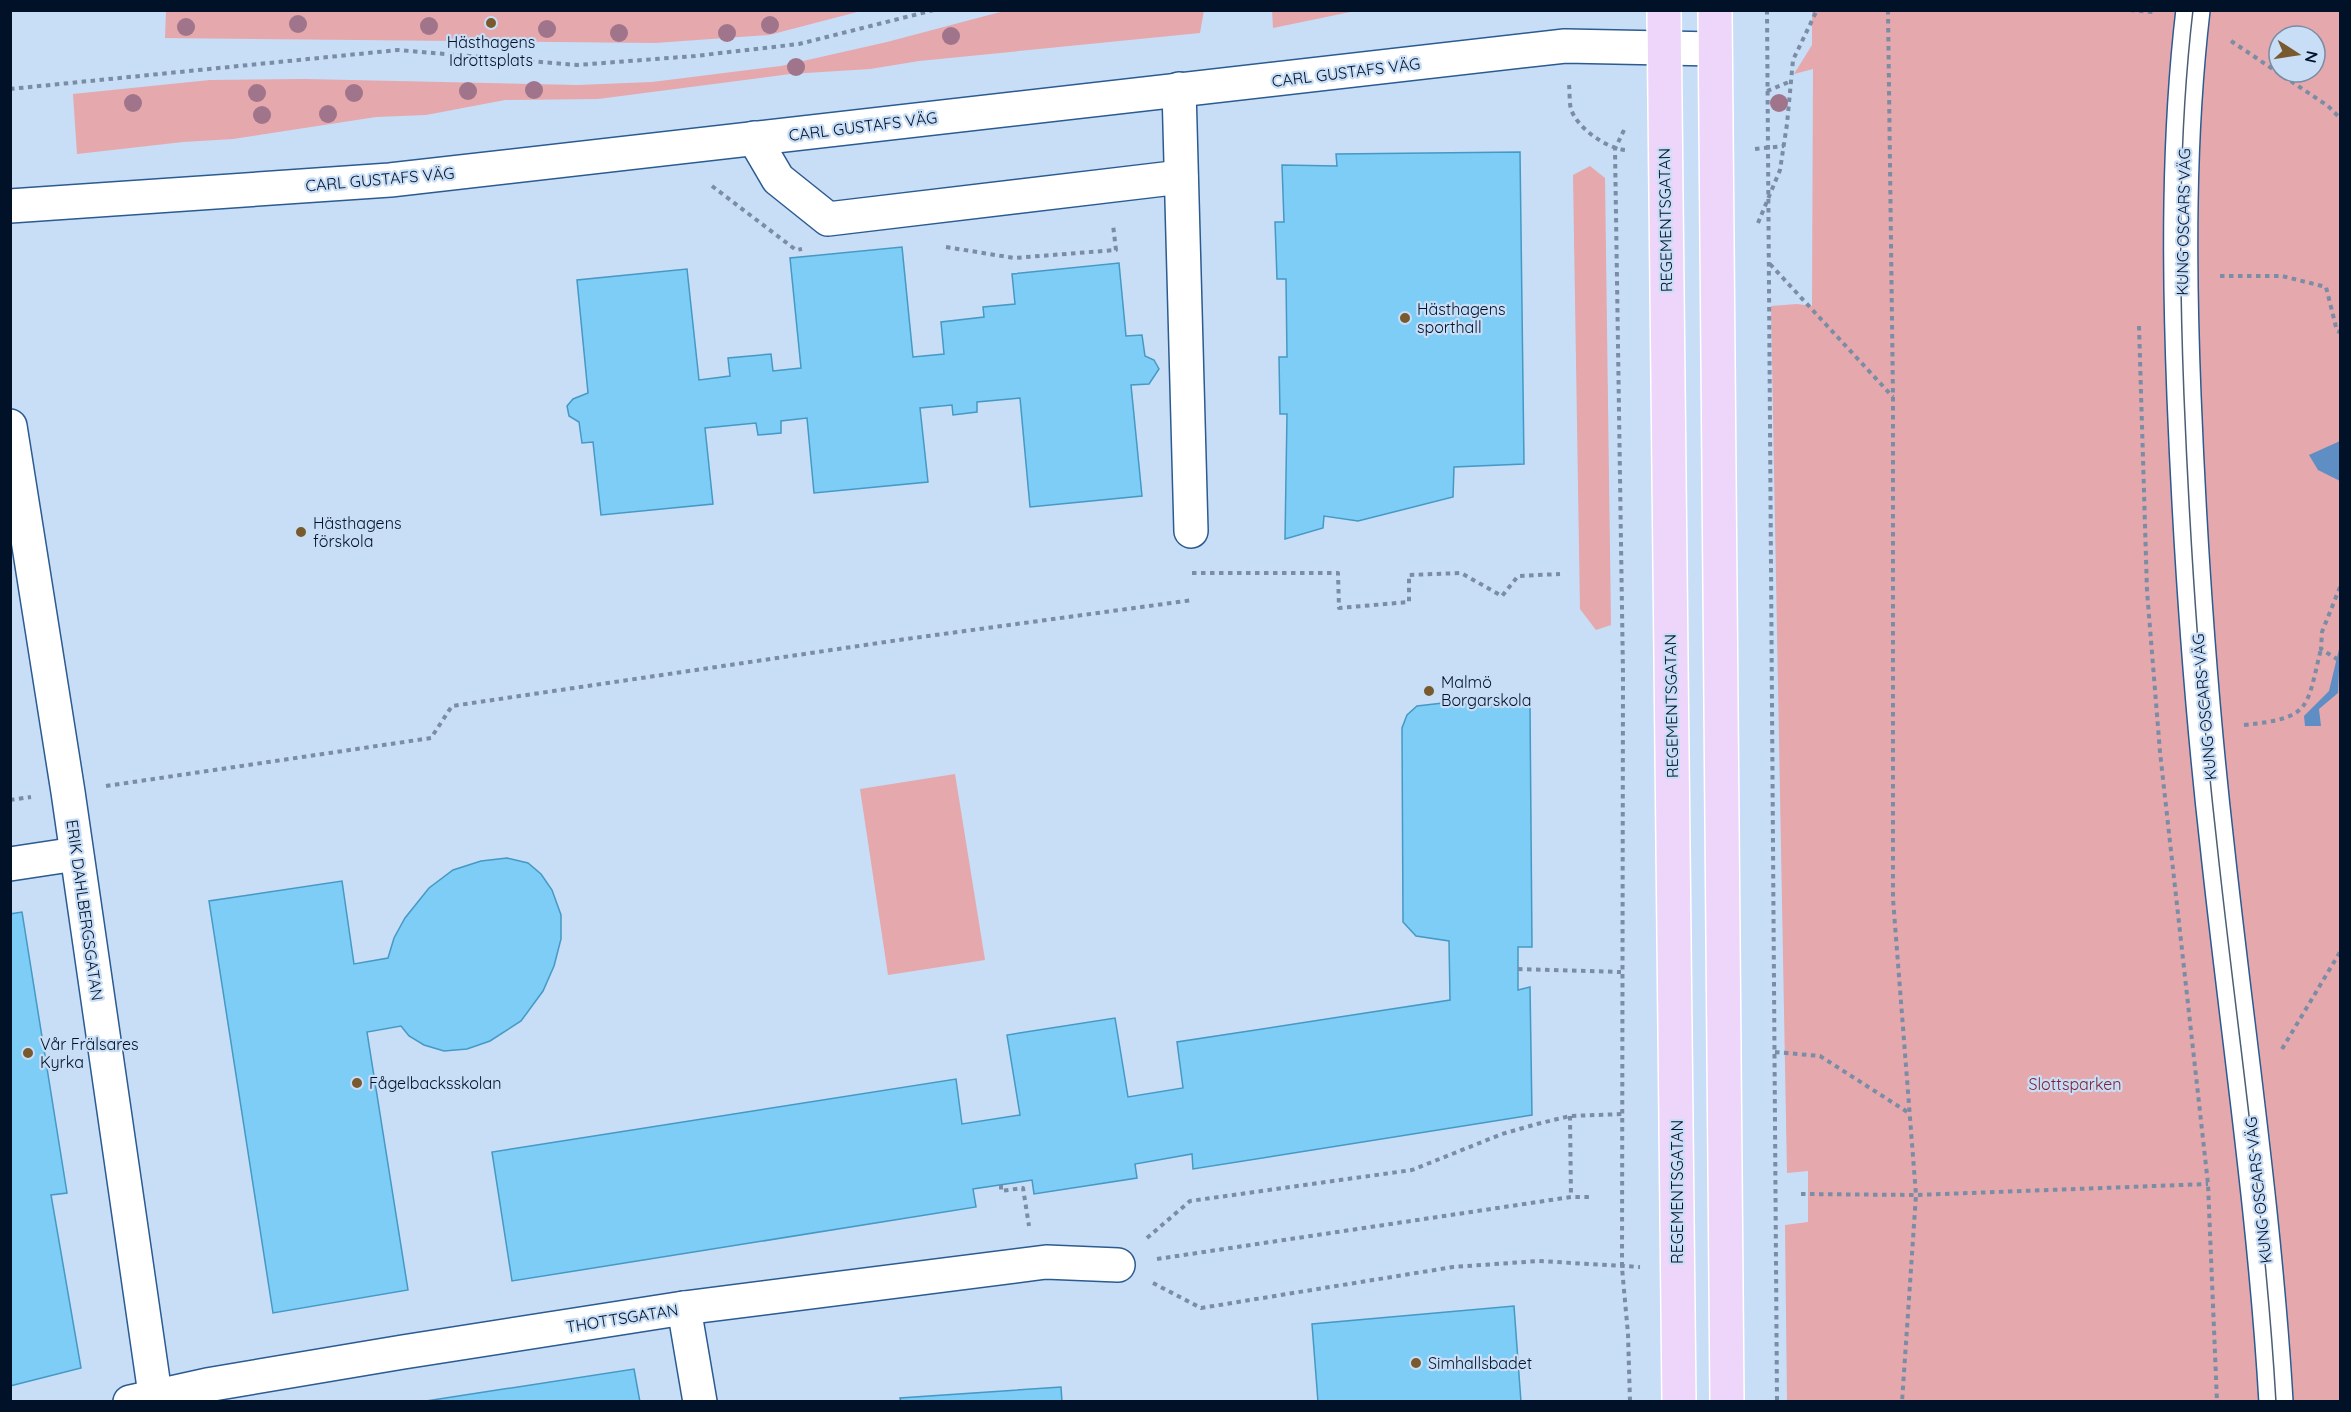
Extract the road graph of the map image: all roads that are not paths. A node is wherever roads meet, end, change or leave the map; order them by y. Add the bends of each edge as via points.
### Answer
1 (1664, 10) edge
2 (1715, 10) edge
3 (2192, 13) edge
4 (1664, 46) junction
5 (1714, 49) junction
6 (1179, 89) junction
7 (754, 138) junction
8 (1181, 177) junction
9 (10, 206) edge
10 (10, 426) edge
11 (1191, 531) dead end
12 (76, 854) junction
13 (10, 864) edge
14 (1118, 1265) road end
15 (684, 1308) junction
16 (142, 1398) edge
17 (700, 1401) edge
18 (1679, 1401) edge
19 (1726, 1401) edge
20 (2276, 1401) edge

1 - 4 main road, REGEMENTSGATAN
2 - 5 main road
3 - 20 street, KUNG OSCARS VÄG via 2181,190 2187,474 2216,843 2253,1138
4 - 5 street, CARL GUSTAFS VÄG
4 - 6 street, CARL GUSTAFS VÄG via 1566,46
4 - 18 main road, REGEMENTSGATAN
5 - 19 main road
6 - 7 street, CARL GUSTAFS VÄG
6 - 8 street
7 - 8 street via 778,179 828,219
7 - 9 street, CARL GUSTAFS VÄG via 390,180
8 - 11 street
10 - 12 street, ERIK DAHLBERGSGATAN
12 - 13 street
12 - 16 street, ERIK DAHLBERGSGATAN
14 - 15 street, THOTTSGATAN via 1046,1262
15 - 16 street, THOTTSGATAN
15 - 17 street

